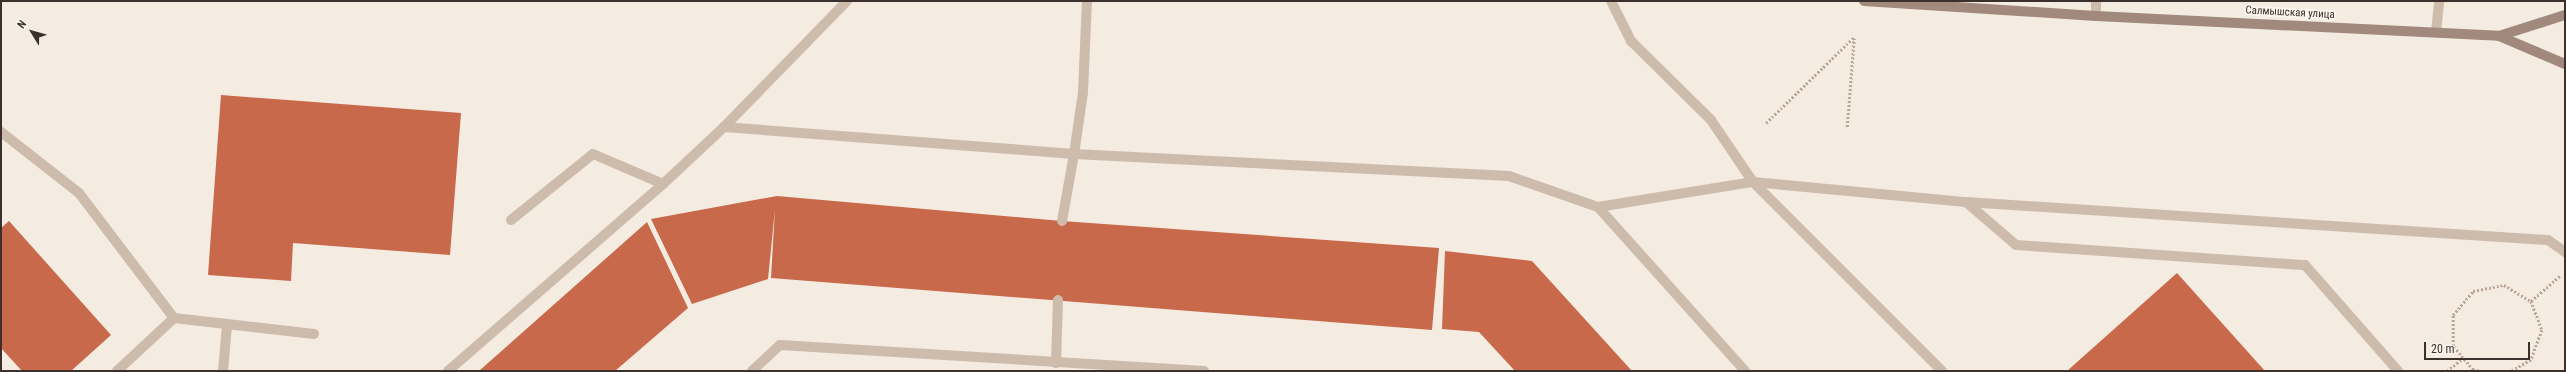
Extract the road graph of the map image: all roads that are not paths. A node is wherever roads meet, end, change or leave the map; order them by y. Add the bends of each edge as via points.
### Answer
1 (847, 1) edge
2 (1087, 1) edge
3 (1611, 1) edge
4 (1864, 1) edge
5 (2096, 1) edge
6 (2439, 1) edge
7 (2565, 15) edge
8 (2096, 16) junction
9 (2436, 32) junction
10 (2498, 36) junction
11 (2565, 64) edge
12 (724, 127) junction
13 (1, 132) edge
14 (1074, 154) junction
15 (1753, 182) junction
16 (663, 184) junction
17 (1966, 202) junction
18 (1598, 207) junction
19 (511, 220) dead end
20 (1062, 222) dead end
21 (2565, 252) edge
22 (1058, 300) dead end
23 (174, 318) junction
24 (227, 325) junction
25 (314, 334) dead end
26 (1056, 363) junction
27 (117, 371) edge
28 (223, 371) edge
29 (448, 371) edge
30 (752, 371) edge
31 (1204, 371) edge
32 (1745, 371) edge
33 (1942, 371) edge
34 (2398, 371) edge

1 - 12 lane
2 - 14 lane via 1083,92
3 - 15 lane via 1632,41 1711,120
4 - 8 main road, Салмышская улица
5 - 8 lane
6 - 9 lane
7 - 10 main road, Салмышская улица
8 - 9 main road, Салмышская улица
9 - 10 main road, Салмышская улица
10 - 11 main road, Салмышская улица
12 - 14 lane
12 - 16 lane
13 - 23 lane via 79,193
14 - 18 lane via 1509,176
14 - 20 lane
15 - 17 lane
15 - 18 lane
15 - 33 lane
16 - 19 lane via 593,154
16 - 29 lane
17 - 21 lane via 2548,240
17 - 34 lane via 2016,245 2305,265
18 - 32 lane
22 - 26 lane
23 - 24 lane
23 - 27 lane
24 - 25 lane
24 - 28 lane
26 - 30 lane via 780,345
26 - 31 lane

